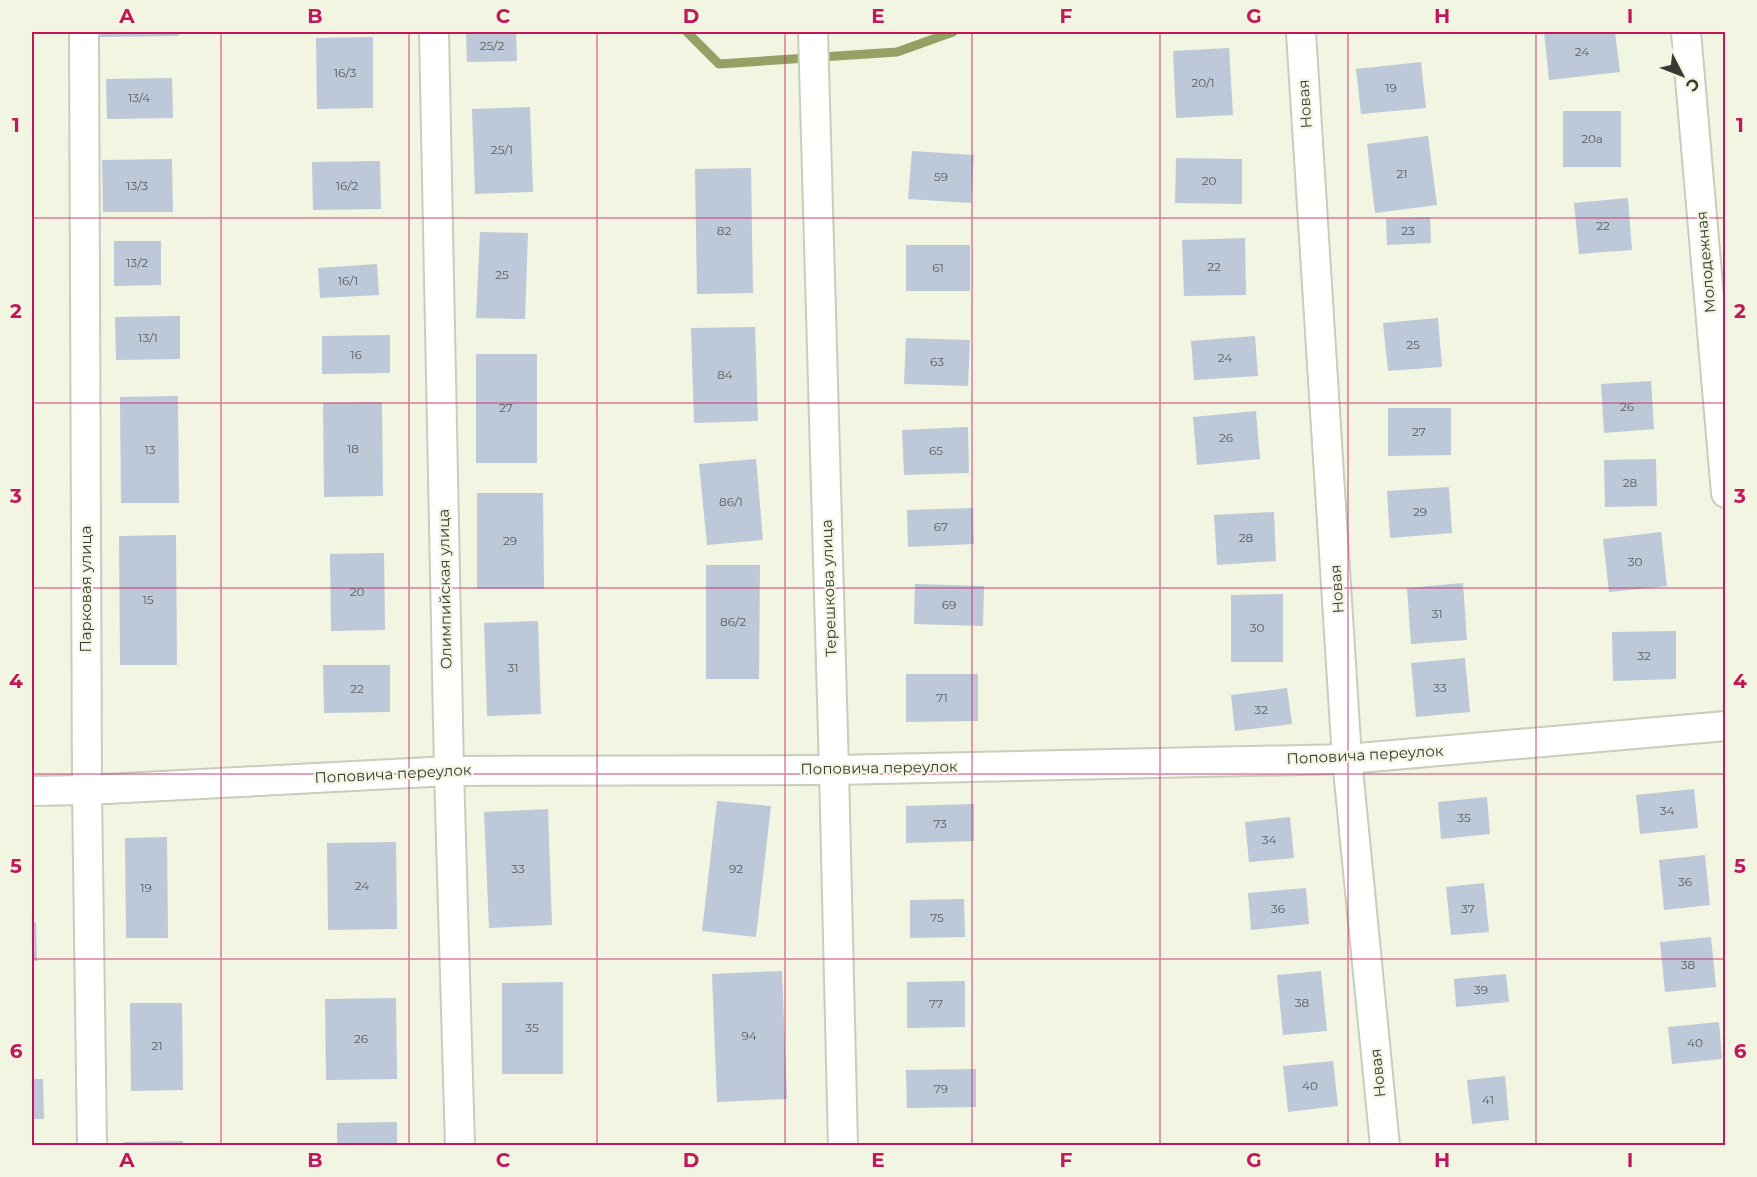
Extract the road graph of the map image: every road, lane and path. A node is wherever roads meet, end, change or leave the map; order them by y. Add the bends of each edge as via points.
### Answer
1 (84, 32) edge
2 (434, 32) edge
3 (813, 32) edge
4 (1301, 32) edge
5 (1686, 32) edge
6 (1725, 493) edge
7 (1725, 726) edge
8 (1347, 759) junction
9 (834, 770) junction
10 (449, 771) junction
11 (32, 790) edge
12 (87, 790) junction
13 (92, 1146) edge
14 (460, 1146) edge
15 (843, 1146) edge
16 (1385, 1146) edge

1 - 12 street, Парковая улица
2 - 10 street, Олимпийская улица
3 - 9 street, Терешкова улица
4 - 8 street, Новая
5 - 6 street, Молодежная
7 - 8 street, Поповича переулок
8 - 9 street, Поповича переулок
8 - 16 street, Новая
9 - 10 street, Поповича переулок
9 - 15 street, Терешкова улица
10 - 12 street, Поповича переулок
10 - 14 street, Олимпийская улица
11 - 12 street, Поповича переулок
12 - 13 street, Парковая улица

